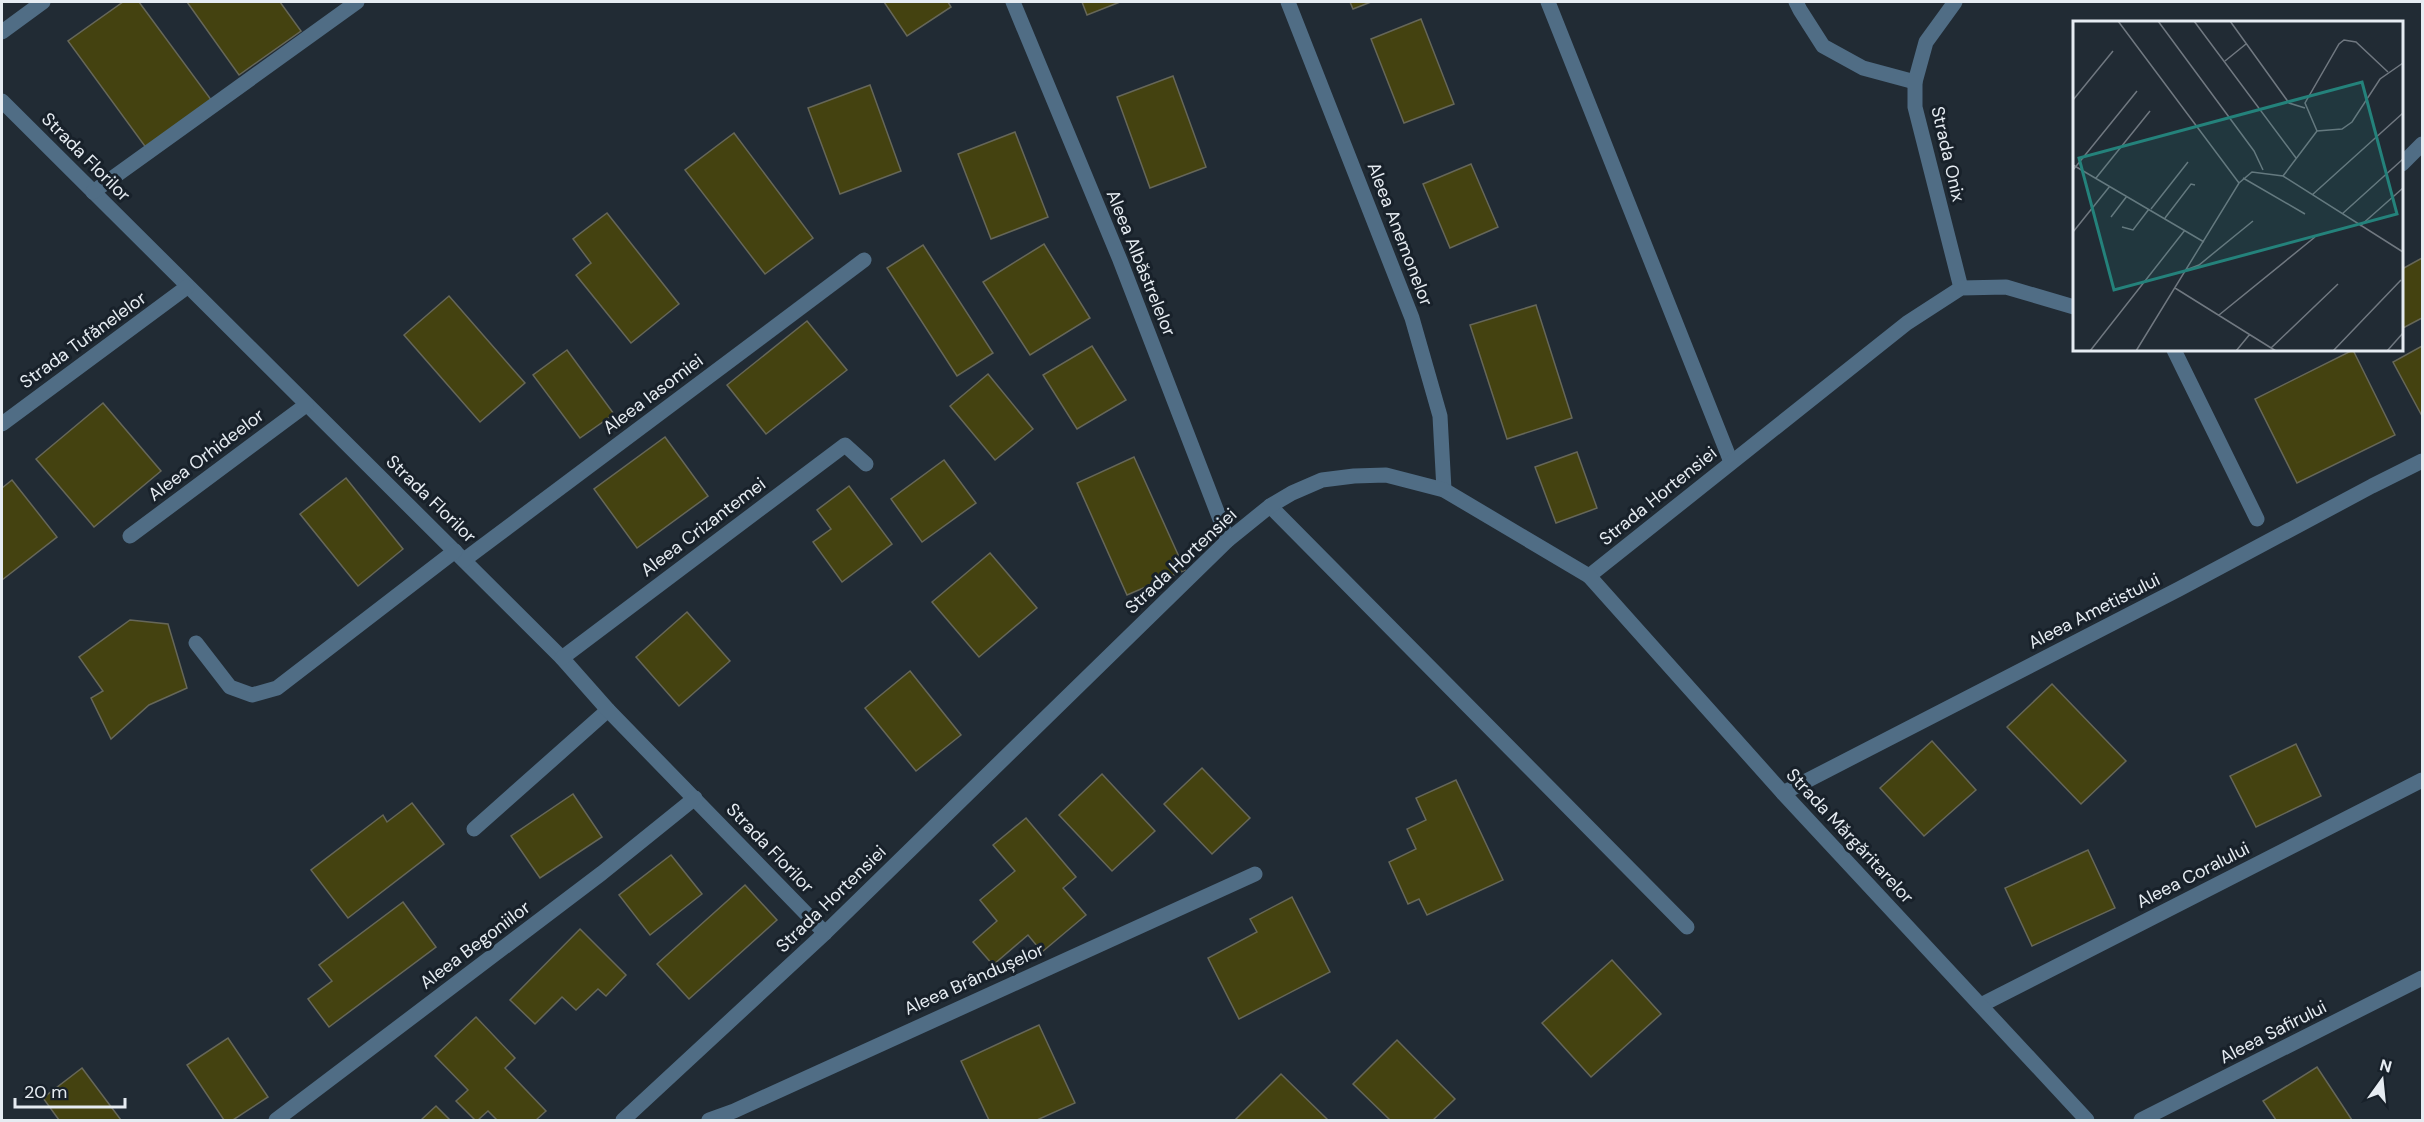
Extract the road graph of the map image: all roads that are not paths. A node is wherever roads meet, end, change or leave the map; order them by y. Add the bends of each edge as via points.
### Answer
1 (44, 2) edge
2 (357, 2) edge
3 (1014, 2) edge
4 (1288, 2) edge
5 (1548, 2) edge
6 (1796, 2) edge
7 (1955, 2) edge
8 (2, 32) edge
9 (1915, 82) junction
10 (2, 101) edge
11 (2422, 144) edge
12 (2403, 163) edge
13 (93, 192) junction
14 (864, 260) dead end
15 (187, 287) junction
16 (1961, 288) junction
17 (2073, 307) edge
18 (2174, 351) edge
19 (306, 405) junction
20 (2, 424) edge
21 (2422, 461) edge
22 (1731, 462) junction
23 (866, 464) dead end
24 (1444, 489) junction
25 (1270, 506) junction
26 (2257, 519) dead end
27 (129, 536) dead end
28 (1228, 540) junction
29 (460, 555) junction
30 (1589, 576) junction
31 (196, 643) dead end
32 (562, 658) junction
33 (608, 710) junction
34 (2422, 780) edge
35 (1783, 793) junction
36 (695, 798) junction
37 (474, 829) dead end
38 (1255, 874) dead end
39 (1688, 927) dead end
40 (825, 933) junction
41 (2422, 978) edge
42 (1980, 1005) junction
43 (276, 1120) edge
44 (623, 1120) edge
45 (709, 1120) edge
46 (2087, 1120) edge
47 (2141, 1120) edge

1 - 8 street
2 - 13 street
3 - 28 street, Aleea Albăstrelelor via 1120,260
4 - 24 street, Aleea Anemonelor via 1415,329 1440,416
5 - 22 street
6 - 9 street via 1823,46 1863,68
7 - 9 street, Strada Onix via 1926,42
9 - 16 street, Strada Onix via 1916,107
10 - 13 street, Strada Florilor
11 - 12 street
13 - 15 street, Strada Florilor
14 - 29 street, Aleea Iasomiei
15 - 19 street, Strada Florilor
15 - 20 street, Strada Tufănelelor
16 - 17 street via 2006,287
16 - 22 street, Strada Hortensiei via 1907,323
18 - 26 street
19 - 27 street, Aleea Orhideelor
19 - 29 street, Strada Florilor
21 - 35 street, Aleea Ametistului
22 - 30 street, Strada Hortensiei
23 - 32 street, Aleea Crizantemei via 844,445
24 - 25 street, Strada Hortensiei via 1386,475 1354,476 1322,480
24 - 30 street, Strada Hortensiei
25 - 28 street, Strada Hortensiei
25 - 39 street
28 - 40 street, Strada Hortensiei
29 - 31 street, Aleea Iasomiei via 277,688 252,695 230,687
29 - 32 street, Strada Florilor
30 - 35 street, Strada Mărgăritarelor
32 - 33 street, Strada Florilor
33 - 36 street, Strada Florilor
33 - 37 street
34 - 42 street, Aleea Coralului
35 - 42 street, Strada Mărgăritarelor
36 - 40 street, Strada Florilor
36 - 43 street, Aleea Begoniilor
38 - 45 street, Aleea Brândușelor
40 - 44 street, Strada Hortensiei
41 - 47 street, Aleea Safirului
42 - 46 street, Strada Mărgăritarelor

